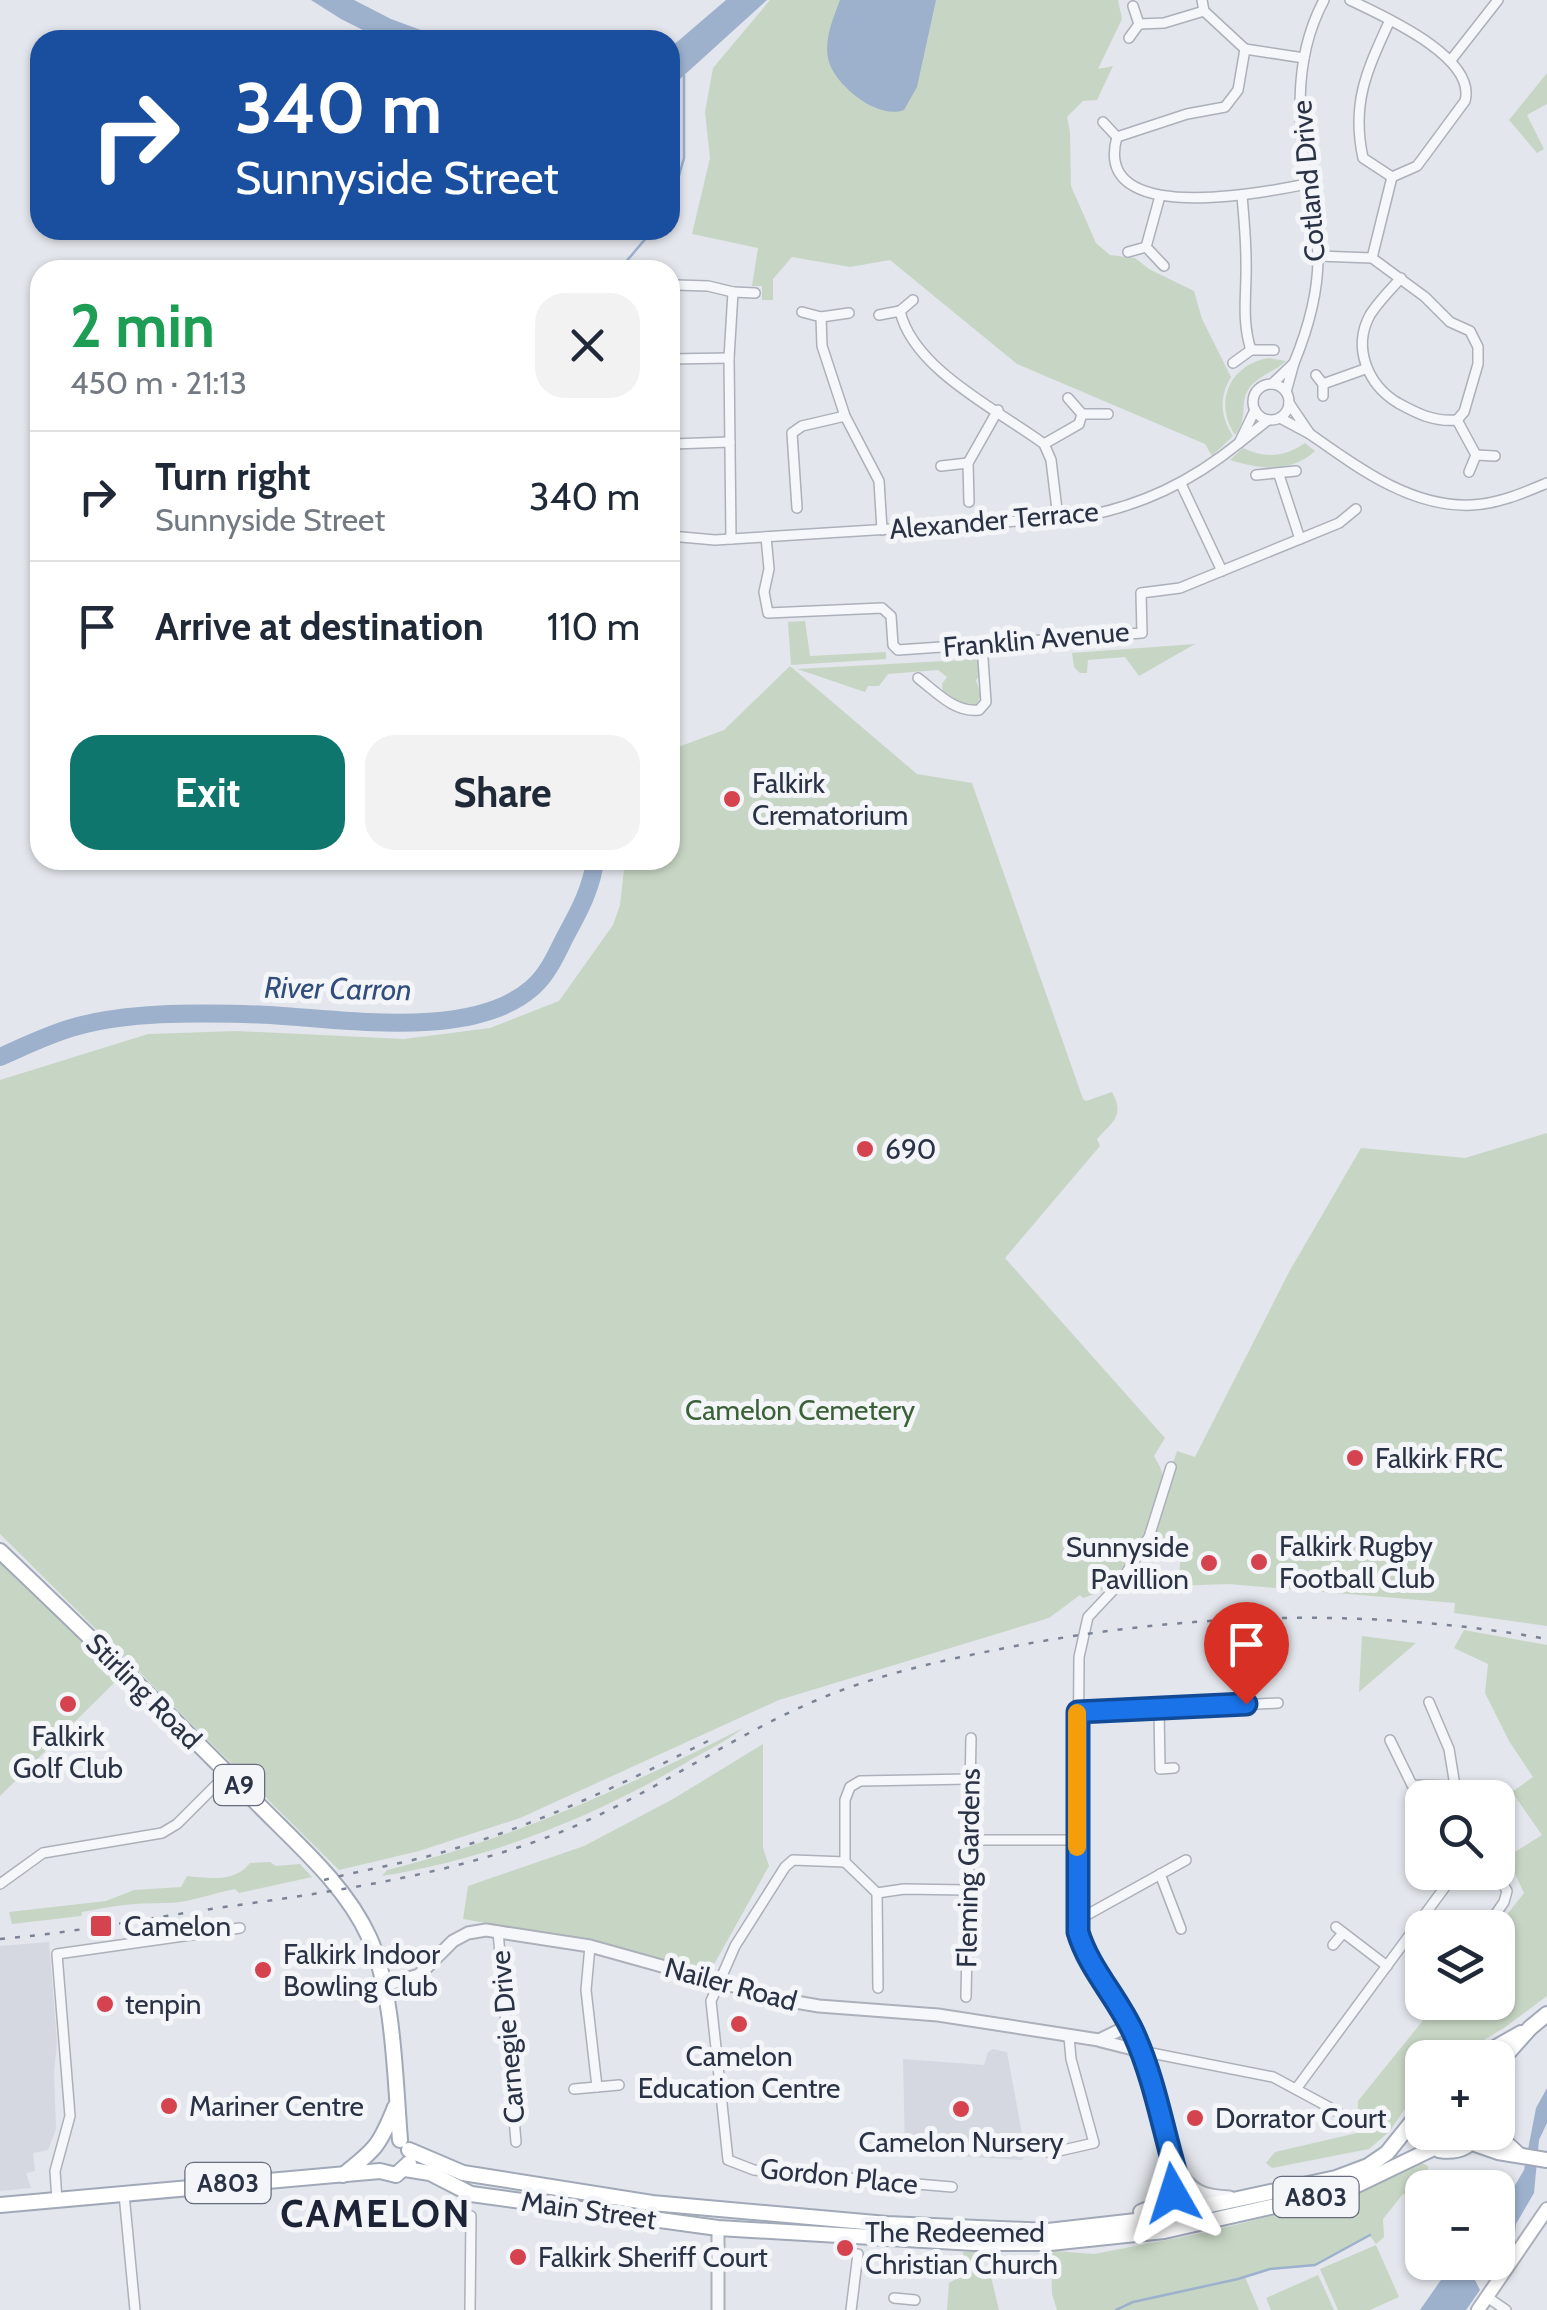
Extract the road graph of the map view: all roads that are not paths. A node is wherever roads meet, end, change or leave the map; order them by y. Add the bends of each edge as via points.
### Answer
1 (1324, 0) edge
2 (1350, 0) edge
3 (1498, 0) edge
4 (1203, 5) edge
5 (1134, 6) dead end
6 (1390, 20) junction
7 (1140, 24) junction
8 (1129, 38) dead end
9 (1245, 49) junction
10 (1304, 58) junction
11 (1451, 60) junction
12 (1103, 122) dead end
13 (1118, 138) junction
14 (1392, 177) junction
15 (1308, 184) junction
16 (1160, 196) junction
17 (1242, 196) junction
18 (1146, 247) junction
19 (1128, 252) dead end
20 (1318, 256) junction
21 (1372, 258) junction
22 (1164, 266) dead end
23 (1401, 278) junction
24 (680, 286) edge
25 (732, 292) junction
26 (755, 292) dead end
27 (912, 300) dead end
28 (900, 311) junction
29 (802, 312) dead end
30 (849, 313) dead end
31 (878, 315) dead end
32 (821, 317) junction
33 (1251, 350) junction
34 (1274, 350) dead end
35 (680, 358) edge
36 (729, 358) junction
37 (1294, 362) junction
38 (1233, 363) dead end
39 (1365, 369) junction
40 (1272, 384) junction
41 (1323, 396) dead end
42 (1068, 398) dead end
43 (1288, 398) junction
44 (998, 410) junction
45 (1255, 410) junction
46 (1082, 414) junction
47 (1108, 414) dead end
48 (846, 416) junction
49 (1280, 418) junction
50 (1268, 420) junction
51 (1457, 420) junction
52 (1310, 434) junction
53 (730, 442) junction
54 (1239, 442) junction
55 (1044, 444) junction
56 (680, 445) edge
57 (1476, 456) junction
58 (1495, 456) dead end
59 (968, 463) junction
60 (942, 466) dead end
61 (1296, 472) dead end
62 (1468, 472) dead end
63 (1256, 475) dead end
64 (1278, 475) junction
65 (1547, 483) edge
66 (1181, 484) junction
67 (968, 502) dead end
68 (797, 508) dead end
69 (1356, 509) dead end
70 (1058, 518) junction
71 (882, 530) junction
72 (766, 537) junction
73 (680, 538) edge
74 (731, 539) junction
75 (1300, 539) junction
76 (1222, 571) junction
77 (982, 645) junction
78 (936, 677) dead end
79 (918, 678) dead end
80 (928, 686) junction
81 (1171, 1468) dead end
82 (0, 1551) edge
83 (1430, 1702) dead end
84 (1278, 1703) dead end
85 (1158, 1709) junction
86 (1078, 1712) junction
87 (970, 1738) dead end
88 (1390, 1740) dead end
89 (1174, 1768) dead end
90 (227, 1774) junction
91 (970, 1780) junction
92 (1410, 1780) edge
93 (1455, 1780) edge
94 (969, 1840) junction
95 (1077, 1840) junction
96 (1186, 1860) dead end
97 (845, 1862) junction
98 (1160, 1874) junction
99 (0, 1884) edge
100 (966, 1890) junction
101 (1443, 1890) edge
102 (877, 1893) junction
103 (1076, 1921) junction
104 (240, 1928) dead end
105 (1182, 1929) dead end
106 (498, 1931) junction
107 (590, 1946) junction
108 (1333, 1946) dead end
109 (1387, 1966) junction
110 (719, 1980) junction
111 (382, 1986) junction
112 (878, 1988) dead end
113 (966, 1997) dead end
114 (1547, 2014) edge
115 (1130, 2025) junction
116 (1530, 2028) junction
117 (1069, 2037) junction
118 (1099, 2040) junction
119 (1508, 2040) edge
120 (1515, 2045) edge
121 (1141, 2051) junction
122 (619, 2085) dead end
123 (596, 2087) junction
124 (574, 2089) dead end
125 (1296, 2090) junction
126 (397, 2102) junction
127 (1338, 2112) dead end
128 (1405, 2132) edge
129 (516, 2142) dead end
130 (405, 2145) junction
131 (378, 2146) junction
132 (1430, 2150) edge
133 (1504, 2150) edge
134 (1513, 2150) edge
135 (1050, 2153) dead end
136 (1521, 2157) junction
137 (1172, 2159) junction
138 (1544, 2160) edge
139 (405, 2170) junction
140 (380, 2172) junction
141 (343, 2174) junction
142 (1179, 2184) junction
143 (952, 2187) dead end
144 (124, 2194) junction
145 (1244, 2198) junction
146 (58, 2200) junction
147 (0, 2205) edge
148 (692, 2208) junction
149 (1547, 2209) edge
150 (471, 2216) dead end
151 (1187, 2219) junction
152 (1098, 2227) junction
153 (718, 2228) junction
154 (858, 2254) dead end
155 (1487, 2296) junction
156 (135, 2310) edge
157 (470, 2310) edge
158 (718, 2310) edge
159 (852, 2310) edge
160 (1478, 2310) edge
161 (1506, 2310) edge

1 - 10 street, Cotland Drive
2 - 6 street
3 - 11 street
4 - 7 street via 1164,22
4 - 9 street
5 - 7 street
6 - 11 street
6 - 14 street via 1370,63 1356,128 1363,158
7 - 8 street
9 - 10 street
9 - 13 street via 1238,90 1226,107
10 - 15 street, Cotland Drive via 1298,112
11 - 14 street via 1465,78 1465,100 1417,166
12 - 13 street
13 - 16 street via 1120,170 1128,182
14 - 21 street
15 - 17 street
15 - 20 street, Cotland Drive
16 - 17 street
16 - 18 street
17 - 33 street via 1244,317
18 - 19 street
18 - 22 street
20 - 21 street
20 - 37 street, Cotland Drive via 1314,299
21 - 23 street
23 - 39 street via 1368,318
23 - 51 street via 1450,322 1470,331 1478,347
24 - 25 street
25 - 26 street
25 - 36 street
27 - 28 street
28 - 31 street
28 - 44 street via 922,355
29 - 32 street
30 - 32 street
32 - 48 street via 822,346
33 - 34 street
33 - 38 street
35 - 36 street
36 - 53 street
37 - 40 street, Cotland Drive
37 - 43 street, Cotland Drive
39 - 41 street via 1319,379
39 - 51 street via 1382,392 1418,414
40 - 43 street
40 - 45 street, Cotland Drive via 1254,395
42 - 46 street
43 - 49 street, Cotland Drive
43 - 52 street
44 - 55 street
44 - 59 street
45 - 50 street
45 - 54 street, Cotland Drive
46 - 47 street
46 - 55 street via 1079,424
48 - 68 street via 792,433
48 - 71 street via 879,481
49 - 50 street
49 - 52 street
50 - 54 street
51 - 57 street
52 - 65 street via 1393,488 1440,503 1473,506
53 - 56 street
53 - 74 street
54 - 66 street, Alexander Terrace
55 - 70 street
57 - 58 street
57 - 62 street
59 - 60 street
59 - 67 street
61 - 64 street
63 - 64 street
64 - 75 street
66 - 70 street, Alexander Terrace via 1124,508
66 - 76 street
69 - 75 street, Franklin Avenue
70 - 71 street, Alexander Terrace
71 - 72 street, Alexander Terrace
72 - 74 street, Alexander Terrace
72 - 77 street, Franklin Avenue via 768,613 882,608 891,616 898,650
73 - 74 street
75 - 76 street, Franklin Avenue
76 - 77 street, Franklin Avenue via 1180,588 1141,593 1142,633
77 - 80 street via 984,707 965,710
78 - 80 street
79 - 80 street
81 - 86 street via 1140,1554 1088,1617
82 - 90 main road, Stirling Road / A9
83 - 93 street
84 - 85 street
85 - 86 street
85 - 89 street via 1160,1768
86 - 95 street
87 - 91 street, Fleming Gardens
88 - 92 street
90 - 99 street via 162,1834 43,1852
90 - 111 main road, Stirling Road / A9 via 339,1890 369,1937
91 - 94 street, Fleming Gardens
91 - 97 street via 850,1786
94 - 95 street
94 - 100 street, Fleming Gardens
95 - 103 street
96 - 98 street
97 - 102 street
97 - 110 street via 794,1860 785,1868
98 - 103 street
98 - 105 street
100 - 102 street
100 - 113 street, Fleming Gardens
101 - 109 street
102 - 112 street
103 - 115 street via 1088,1956
104 - 146 street via 57,1954 70,2116 54,2171
106 - 107 street, Nailer Road
106 - 111 street, Nailer Road via 468,1932 418,1975
106 - 129 street, Carnegie Drive
107 - 110 street, Nailer Road
107 - 123 street via 586,1990
108 - 109 street via 1340,1930
109 - 125 street
110 - 117 street, Nailer Road via 801,2003 938,2015
110 - 143 street, Gordon Place via 711,2001 728,2160 754,2170
111 - 126 main road, Stirling Road / A9
114 - 116 main road
115 - 118 street
115 - 121 street
116 - 119 main road
116 - 120 main road
117 - 118 street, Nailer Road
117 - 135 street via 1094,2143
118 - 121 street, Nailer Road
121 - 125 street via 1272,2077
121 - 137 street
122 - 123 street
123 - 124 street
125 - 127 street
126 - 130 main road, Stirling Road / A9
126 - 131 main road, Stirling Road / A9
128 - 145 main road, Main Street / A803 via 1368,2166
130 - 131 main road
130 - 139 main road
130 - 148 main road, Main Street / A803 via 463,2173
131 - 140 main road via 374,2162
131 - 141 main road
132 - 151 main road, Main Street / A803 via 1354,2186
133 - 136 main road
134 - 136 main road
136 - 138 main road
137 - 142 street
137 - 145 street via 1200,2194
139 - 140 main road
139 - 153 main road, Main Street / A803 via 430,2173 471,2194
140 - 141 main road, A803
141 - 144 main road, A803
142 - 151 street
142 - 152 main road via 1158,2206
144 - 146 main road, A803
144 - 156 street
145 - 151 main road, Main Street / A803
146 - 147 main road, A803
148 - 152 main road, Main Street / A803 via 991,2230
148 - 153 main road, Main Street / A803 via 712,2216
149 - 155 main road
150 - 157 street
151 - 152 main road, Main Street / A803
151 - 153 main road, Main Street / A803 via 1087,2241 1021,2244
153 - 158 street
154 - 159 street
155 - 160 main road
155 - 161 street

